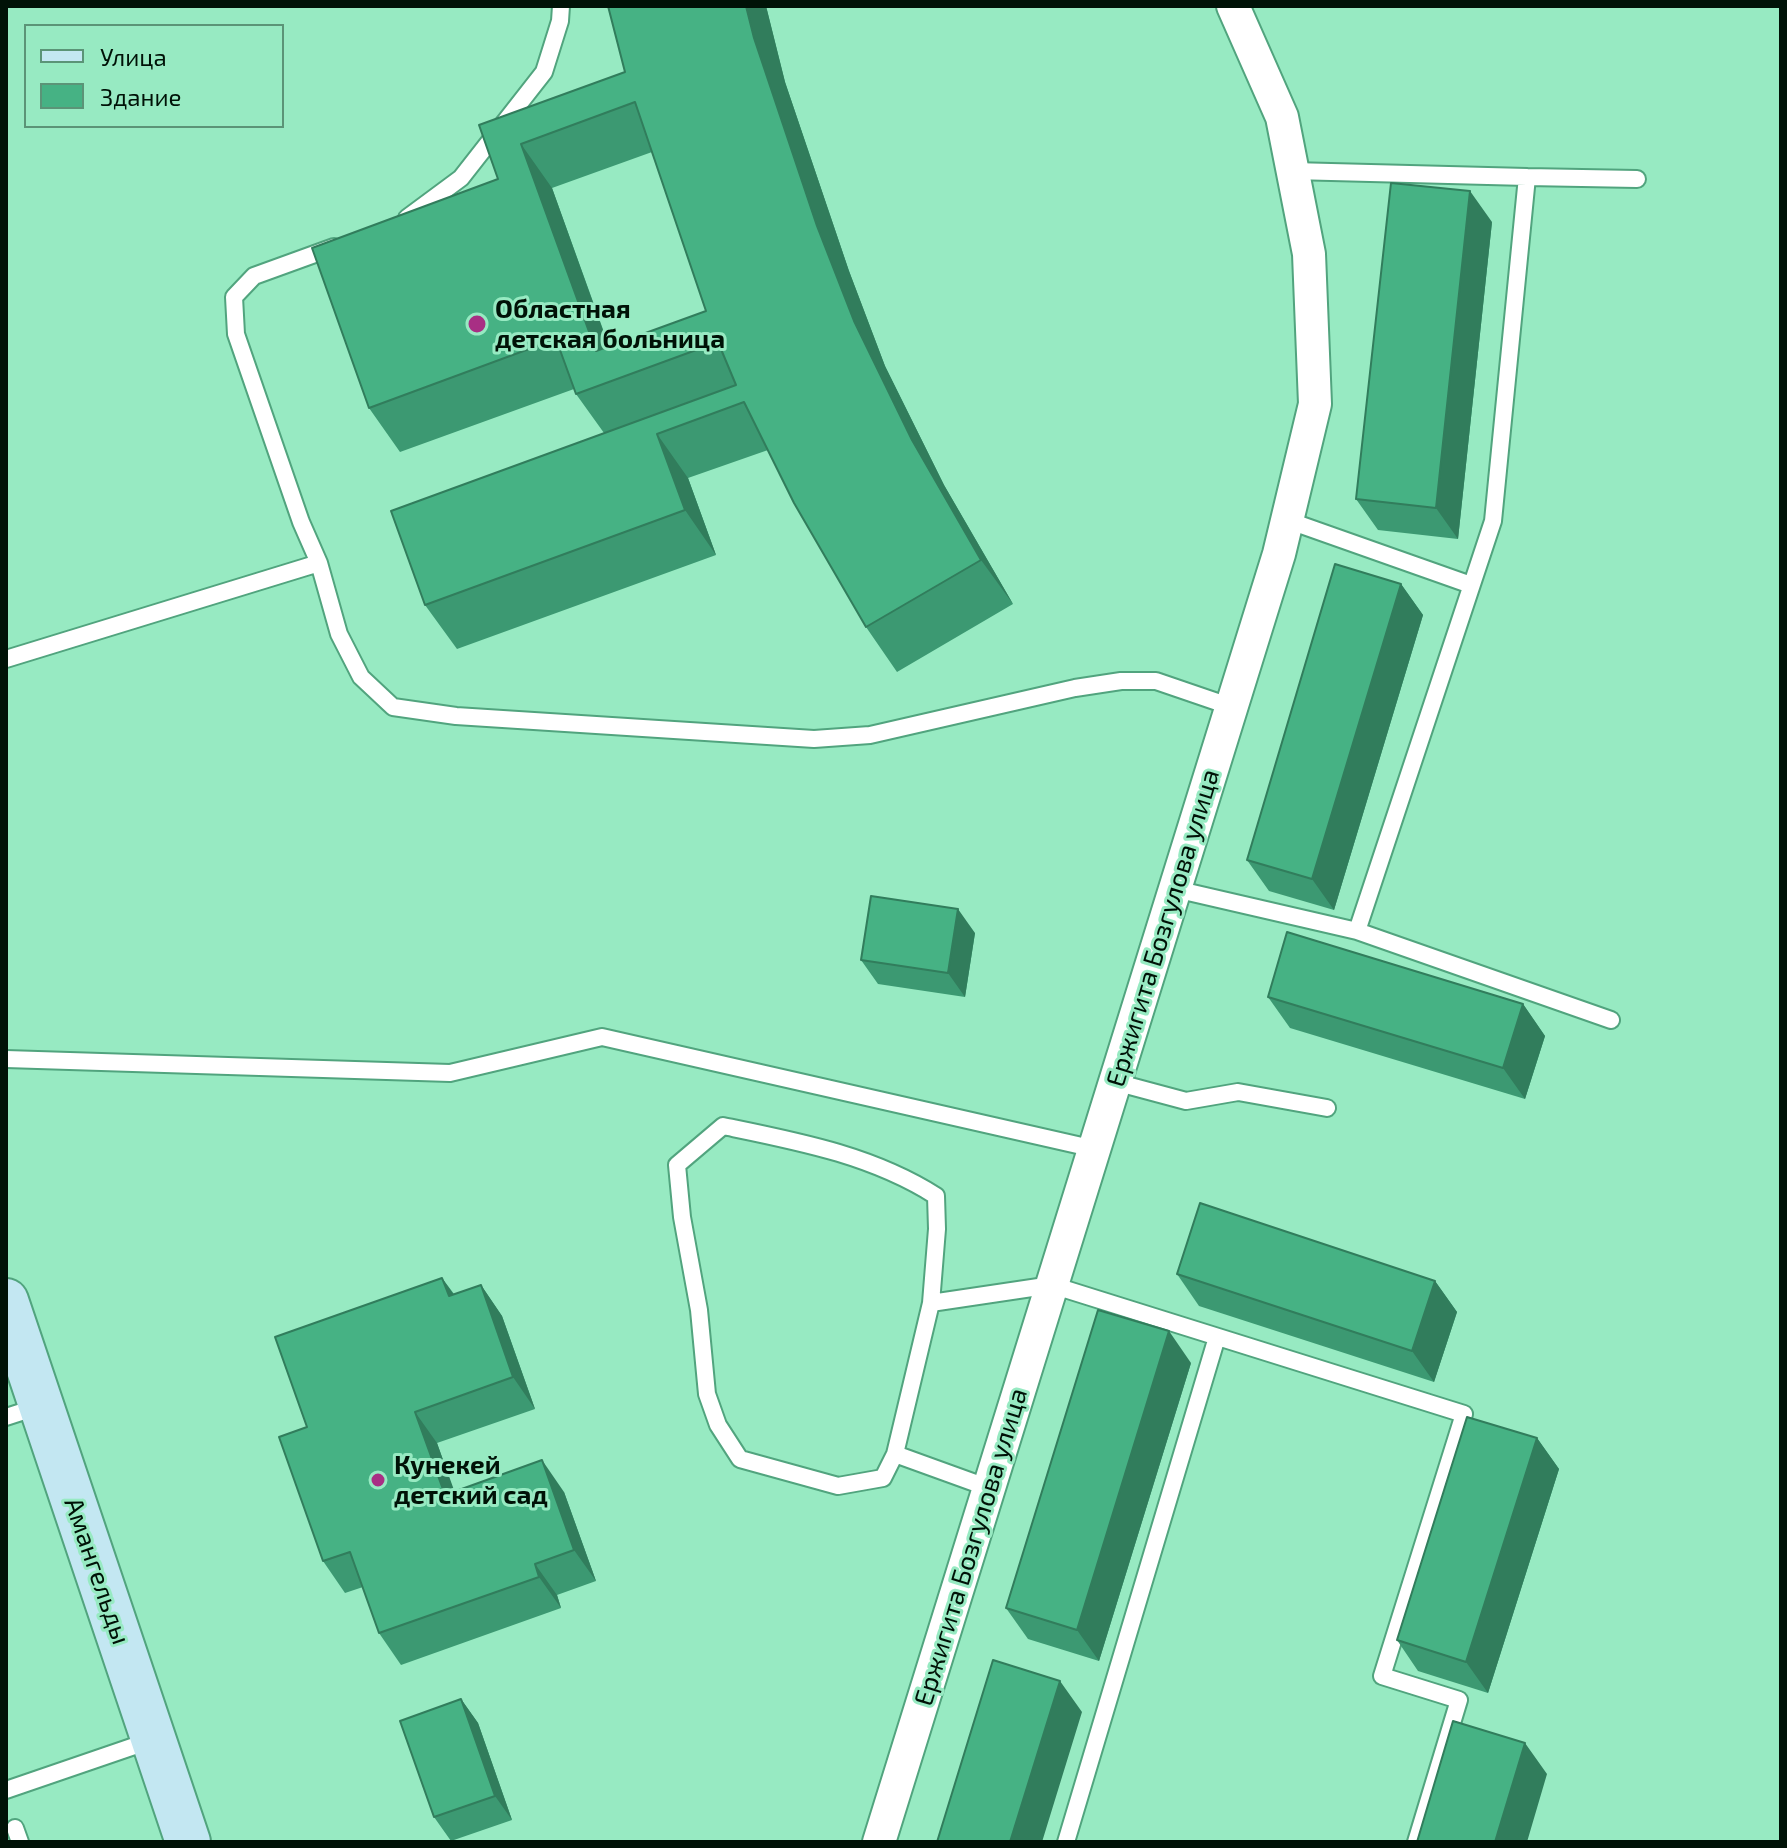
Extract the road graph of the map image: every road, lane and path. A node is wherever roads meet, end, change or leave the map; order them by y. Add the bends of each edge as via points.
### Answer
1 (561, 6) edge
2 (1238, 8) edge
3 (1292, 171) junction
4 (1527, 177) junction
5 (1637, 179) dead end
6 (394, 224) edge
7 (354, 240) edge
8 (1287, 520) junction
9 (319, 563) junction
10 (1471, 585) junction
11 (6, 659) edge
12 (1232, 707) junction
13 (1175, 889) junction
14 (1357, 931) junction
15 (1611, 1020) dead end
16 (6, 1059) edge
17 (1115, 1082) junction
18 (1327, 1108) dead end
19 (1095, 1149) junction
20 (1052, 1285) junction
21 (6, 1301) edge
22 (931, 1303) junction
23 (1217, 1337) junction
24 (24, 1411) edge
25 (895, 1454) junction
26 (989, 1488) junction
27 (154, 1740) junction
28 (6, 1790) edge
29 (188, 1842) edge
30 (879, 1842) edge
31 (1066, 1842) edge
32 (1416, 1842) edge

1 - 6 lane via 544,72 535,84 461,178
2 - 3 street, Ержигита Бозгулова улица via 1282,117
3 - 4 lane
3 - 8 street, Ержигита Бозгулова улица via 1309,254 1315,404
4 - 5 lane
4 - 10 lane via 1493,521
7 - 9 lane via 254,276 234,297 236,334
8 - 10 lane
8 - 12 street, Ержигита Бозгулова улица
9 - 11 lane
9 - 12 lane via 339,634 361,677 393,707 456,716 814,739 870,735 1121,681 1156,681
10 - 14 lane
12 - 13 street, Ержигита Бозгулова улица
13 - 14 lane
13 - 17 street, Ержигита Бозгулова улица
14 - 15 lane
16 - 19 lane via 450,1073 602,1037
17 - 18 lane via 1186,1101 1238,1092
17 - 19 street, Ержигита Бозгулова улица
19 - 20 street, Ержигита Бозгулова улица
20 - 22 lane
20 - 23 lane
20 - 26 street, Ержигита Бозгулова улица
21 - 24 main road, Амангельды
22 - 25 lane
22 - 25 lane via 936,1196 914,1181 828,1148 723,1126 677,1165 707,1394 718,1425 740,1459 838,1486 883,1478
23 - 31 lane
23 - 32 lane via 1464,1414 1382,1676 1459,1700
24 - 27 main road, Амангельды
25 - 26 lane
26 - 30 street, Ержигита Бозгулова улица
27 - 28 lane
27 - 29 main road, Амангельды

